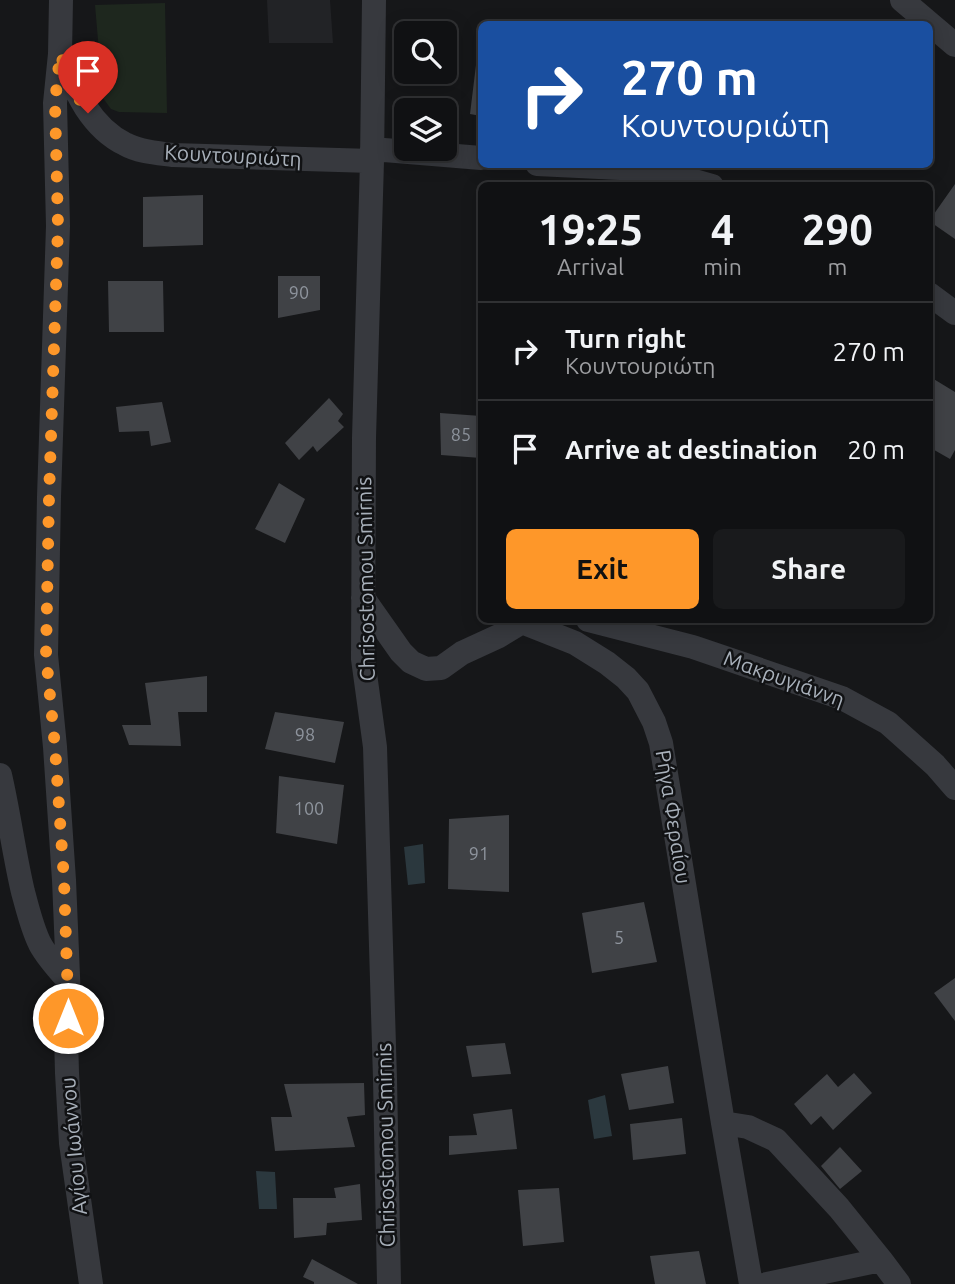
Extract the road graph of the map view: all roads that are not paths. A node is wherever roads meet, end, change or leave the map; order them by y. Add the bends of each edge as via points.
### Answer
1 (61, 0) edge
2 (374, 0) edge
3 (902, 0) edge
4 (927, 21) edge
5 (933, 26) edge
6 (955, 45) edge
7 (60, 54) junction
8 (372, 155) junction
9 (478, 158) edge
10 (620, 168) edge
11 (698, 182) edge
12 (933, 297) edge
13 (955, 313) edge
14 (363, 598) junction
15 (525, 623) edge
16 (533, 623) edge
17 (604, 623) edge
18 (0, 775) edge
19 (955, 788) edge
20 (67, 979) junction
21 (723, 1122) junction
22 (881, 1260) junction
23 (91, 1284) edge
24 (389, 1284) edge
25 (751, 1284) edge
26 (767, 1284) edge
27 (899, 1284) edge

1 - 7 street, Αγίου Ιωάννου
2 - 8 street, Chrisostomou Smirnis
3 - 4 street
5 - 6 street
7 - 8 street, Κουντουριώτη via 88,113 125,145 173,155
7 - 20 street, Αγίου Ιωάννου via 55,103 58,226 46,655
8 - 9 street, Κουντουριώτη
8 - 14 street, Chrisostomou Smirnis
10 - 11 street
12 - 13 street
14 - 15 street, Ρήγα Φεραίου via 401,652 426,669 441,668
14 - 24 street, Chrisostomou Smirnis via 363,659 375,747
16 - 21 street, Ρήγα Φεραίου via 607,663 638,691 661,743
17 - 19 street, Μακρυγιάννη via 693,647 842,698 888,723
18 - 20 street via 32,926 52,963
20 - 23 street, Αγίου Ιωάννου via 71,1143
21 - 22 street via 776,1140
21 - 25 street, Ρήγα Φεραίου
22 - 26 street
22 - 27 street

